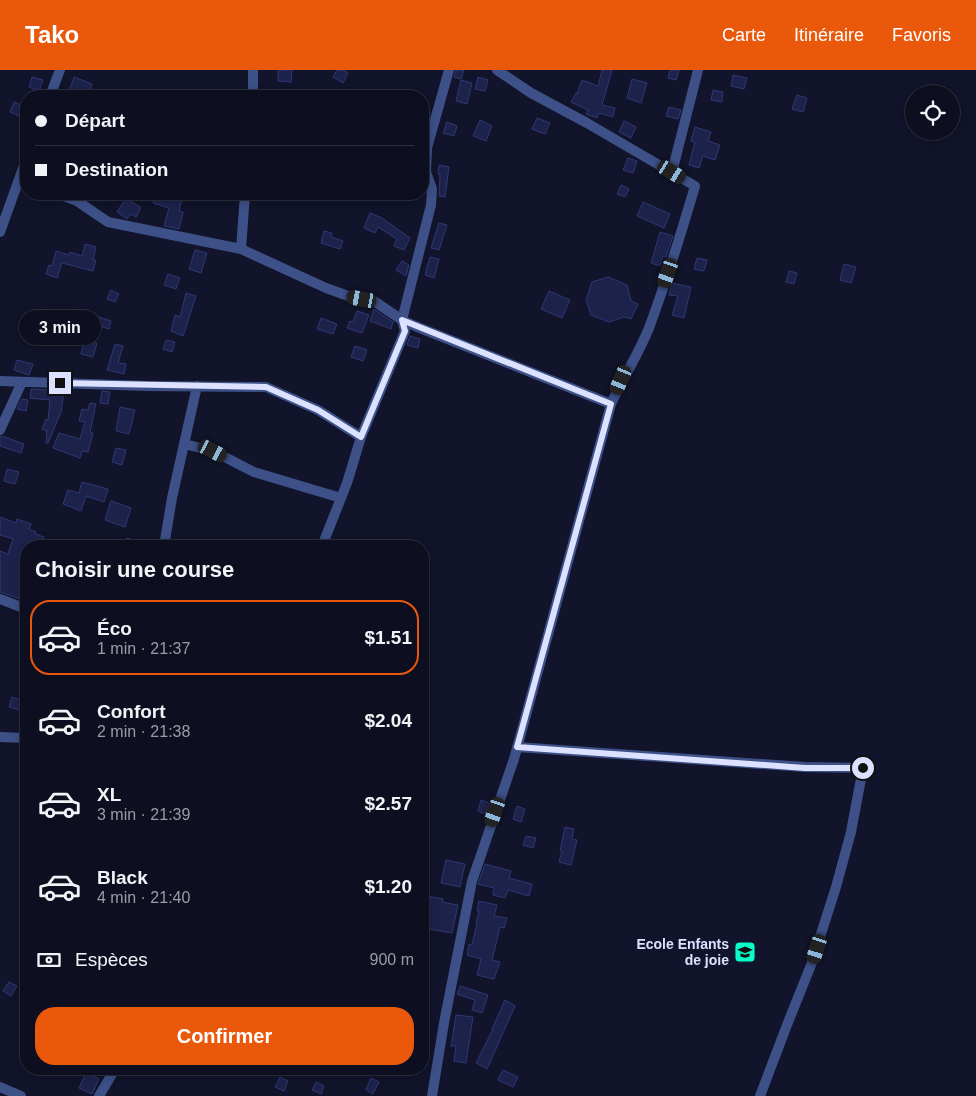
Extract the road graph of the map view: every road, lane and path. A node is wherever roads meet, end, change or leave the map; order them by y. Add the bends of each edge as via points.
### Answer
1 (60, 70) edge
2 (253, 70) edge
3 (449, 70) edge
4 (497, 70) edge
5 (698, 70) edge
6 (52, 90) edge
7 (253, 90) edge
8 (429, 141) edge
9 (672, 172) junction
10 (429, 181) edge
11 (20, 186) edge
12 (74, 200) edge
13 (245, 200) edge
14 (0, 232) edge
15 (241, 249) junction
16 (402, 320) junction
17 (0, 382) edge
18 (22, 382) junction
19 (197, 386) junction
20 (611, 404) junction
21 (0, 430) edge
22 (361, 437) junction
23 (184, 444) junction
24 (341, 498) junction
25 (165, 540) edge
26 (324, 540) edge
27 (0, 599) edge
28 (20, 607) edge
29 (0, 737) edge
30 (20, 738) edge
31 (517, 747) junction
32 (111, 1075) edge
33 (0, 1086) edge
34 (21, 1096) edge
35 (99, 1096) edge
36 (432, 1096) edge
37 (760, 1096) edge

1 - 6 street
2 - 7 street
3 - 8 street
4 - 9 street via 531,93
5 - 9 street
9 - 20 street via 695,186 648,329
10 - 16 street via 431,205
11 - 14 street
12 - 15 street via 108,222
13 - 15 street
15 - 16 street via 326,288 374,301
16 - 20 street
16 - 22 street via 405,331
17 - 18 street
18 - 19 street
18 - 21 street
19 - 22 street via 266,387 318,410
19 - 23 street
20 - 31 street
22 - 24 street
23 - 24 street via 213,451 254,472
23 - 25 street
24 - 26 street
27 - 28 street
29 - 30 street
31 - 36 street via 472,881
31 - 37 street via 805,768 863,768 836,887 811,965
32 - 35 street
33 - 34 street

